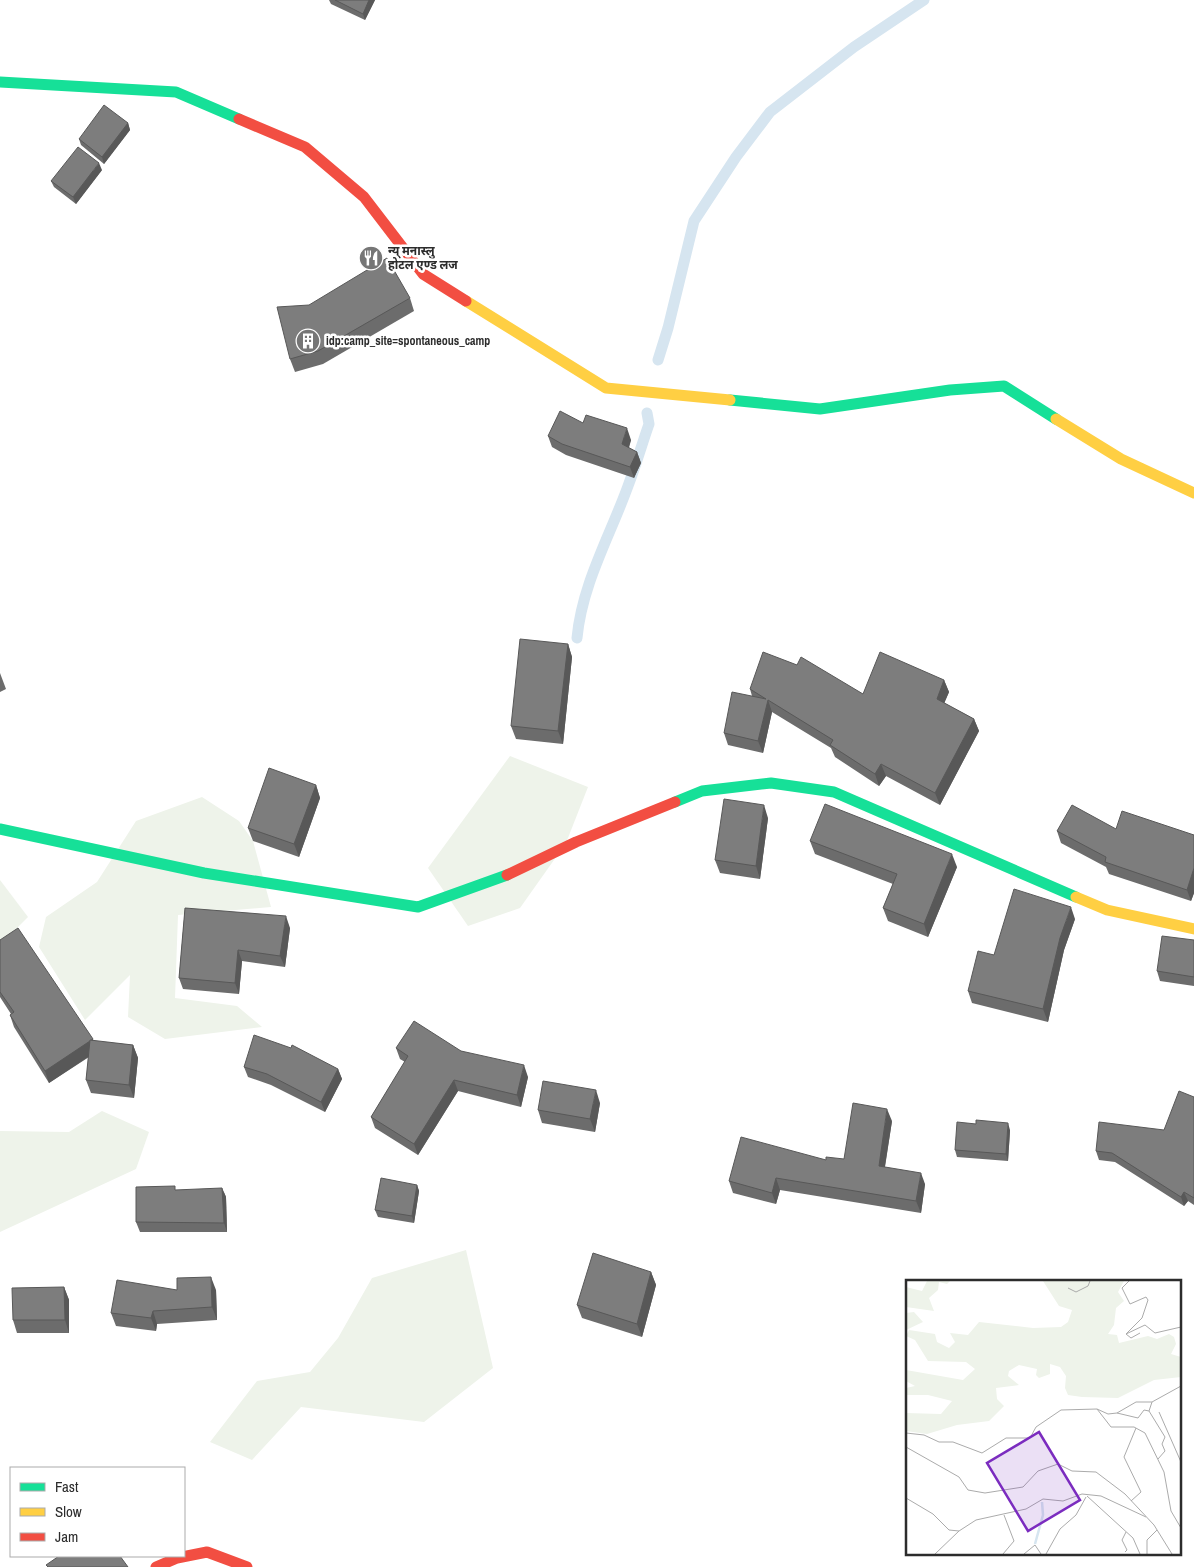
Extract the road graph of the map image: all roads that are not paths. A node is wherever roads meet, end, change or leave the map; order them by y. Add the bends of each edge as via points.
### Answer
1 (0, 82) edge
2 (1194, 493) edge
3 (0, 829) edge
4 (1194, 929) edge
5 (185, 1556) edge
6 (182, 1557) edge
7 (156, 1567) edge
8 (247, 1567) edge

1 - 2 street via 176,92 305,147 364,197 423,274 606,388 820,409 950,390 1004,386 1121,459
3 - 4 street via 204,873 418,906 494,882 576,842 702,790 771,783 834,792 1107,910
5 - 8 street via 207,1552
6 - 7 street

